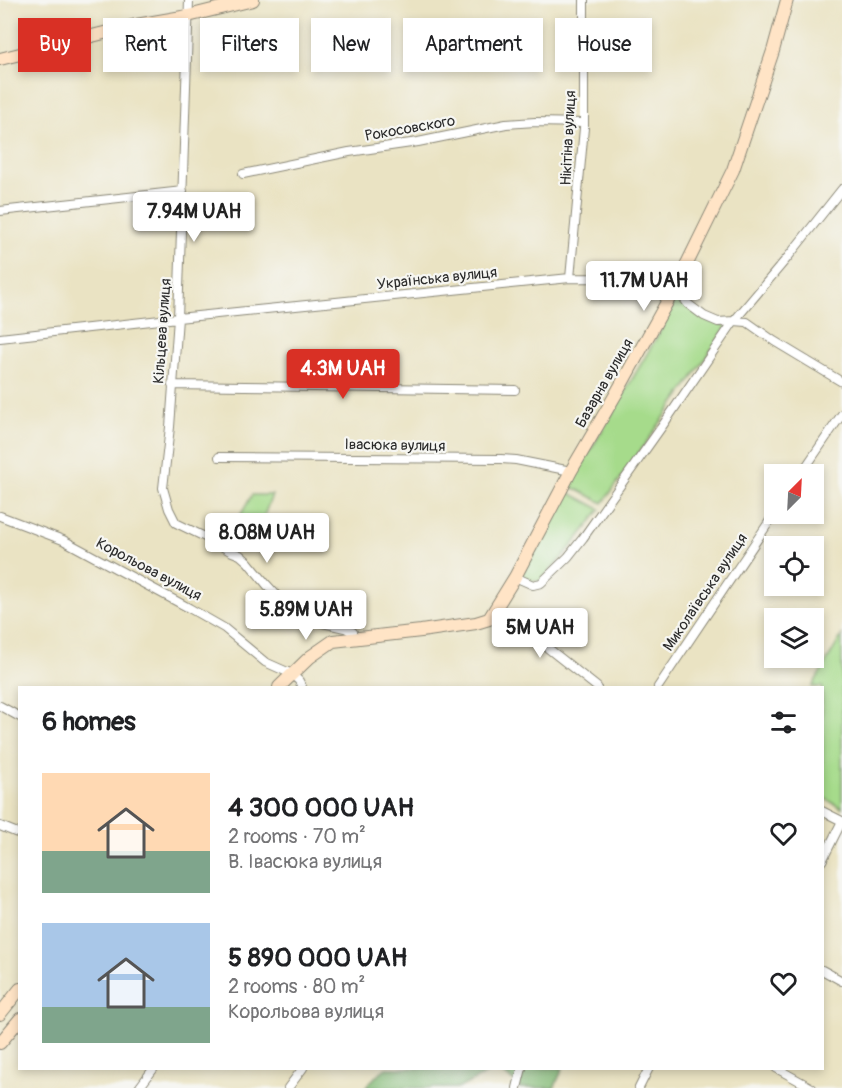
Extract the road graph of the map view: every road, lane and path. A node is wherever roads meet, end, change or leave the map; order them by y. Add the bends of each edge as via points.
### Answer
1 (189, 0) edge
2 (253, 0) edge
3 (584, 0) edge
4 (787, 0) edge
5 (188, 16) junction
6 (0, 59) edge
7 (584, 123) junction
8 (243, 174) dead end
9 (842, 189) edge
10 (183, 191) junction
11 (0, 211) edge
12 (570, 278) junction
13 (677, 284) junction
14 (178, 318) junction
15 (734, 321) junction
16 (0, 339) edge
17 (842, 382) edge
18 (172, 385) junction
19 (515, 390) dead end
20 (842, 414) edge
21 (219, 457) dead end
22 (808, 464) edge
23 (571, 471) junction
24 (0, 516) edge
25 (768, 524) edge
26 (515, 577) junction
27 (489, 619) junction
28 (355, 638) junction
29 (292, 674) junction
30 (280, 686) edge
31 (302, 686) edge
32 (596, 686) edge
33 (659, 686) edge
34 (0, 706) edge
35 (18, 716) edge
36 (824, 812) edge
37 (842, 821) edge
38 (0, 826) edge
39 (18, 833) edge
40 (824, 857) edge
41 (824, 971) edge
42 (842, 981) edge
43 (18, 992) edge
44 (0, 1014) edge
45 (18, 1021) edge
46 (0, 1043) edge
47 (152, 1070) edge
48 (302, 1070) edge
49 (522, 1070) edge
50 (647, 1070) edge
51 (780, 1070) edge
52 (139, 1088) edge
53 (288, 1088) edge
54 (517, 1088) edge
55 (639, 1088) edge
56 (812, 1088) edge

1 - 5 street, Кільцева вулиця
2 - 5 main road
3 - 7 street, Нікітіна вулиця
4 - 13 main road, Базарна вулиця via 734,170
5 - 6 main road
5 - 10 street, Кільцева вулиця
7 - 8 street, Рокосовского via 506,124
7 - 12 street, Нікітіна вулиця
9 - 15 street
10 - 11 street
10 - 14 street, Кільцева вулиця
12 - 13 street, Українська вулиця via 663,279
12 - 14 street, Українська вулиця
13 - 15 street via 688,304 704,316 718,322
13 - 23 main road, Базарна вулиця
14 - 16 street, Українська вулиця
14 - 18 street, Кільцева вулиця
15 - 17 street via 747,322
15 - 26 street via 568,557 541,583 533,585
18 - 19 street
18 - 28 street, Кільцева вулиця via 163,488 176,524 240,555 280,599 308,618 345,628
20 - 22 street
21 - 23 street, Івасюка вулиця via 501,459
23 - 26 main road, Базарна вулиця
24 - 29 street, Корольова вулиця via 63,540 159,590 224,628 265,662
25 - 33 street, Миколаївська вулиця
26 - 27 main road, Базарна вулиця
27 - 28 main road
27 - 32 street via 525,630
28 - 29 main road via 333,641
29 - 30 main road
29 - 31 street, Корольова вулиця
34 - 35 street
36 - 37 street
37 - 40 street
38 - 39 street
41 - 42 street
43 - 44 main road
45 - 46 main road
47 - 52 street
48 - 53 street
49 - 54 street
50 - 55 street
51 - 56 street

